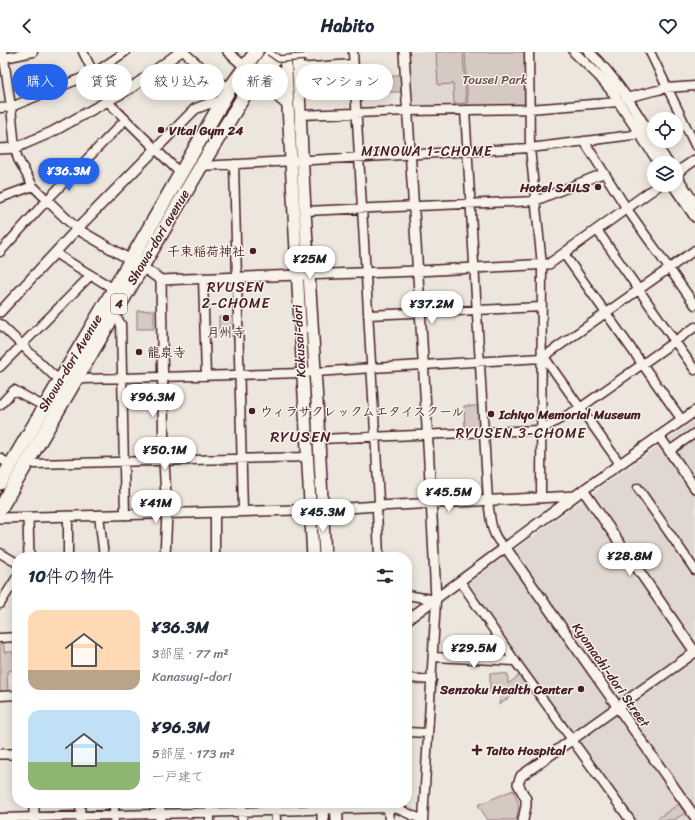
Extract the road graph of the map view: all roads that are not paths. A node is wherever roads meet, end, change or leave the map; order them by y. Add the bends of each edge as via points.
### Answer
1 (33, 52) edge
2 (84, 52) edge
3 (125, 52) edge
4 (180, 52) edge
5 (184, 52) edge
6 (228, 52) edge
7 (256, 52) edge
8 (269, 52) edge
9 (353, 52) edge
10 (404, 52) edge
11 (529, 52) edge
12 (574, 52) edge
13 (578, 52) edge
14 (589, 52) edge
15 (601, 52) edge
16 (650, 52) edge
17 (2, 57) edge
18 (278, 57) edge
19 (301, 60) edge
20 (90, 64) edge
21 (107, 64) edge
22 (241, 64) edge
23 (246, 64) edge
24 (270, 64) edge
25 (353, 64) joint
26 (602, 65) junction
27 (599, 76) junction
28 (76, 80) edge
29 (232, 85) edge
30 (695, 86) edge
31 (230, 88) junction
32 (666, 88) junction
33 (240, 100) joint
34 (281, 100) edge
35 (355, 100) edge
36 (623, 100) junction
37 (108, 102) junction
38 (222, 103) junction
39 (287, 105) junction
40 (11, 107) junction
41 (0, 108) edge
42 (529, 109) junction
43 (465, 110) junction
44 (408, 111) junction
45 (356, 113) junction
46 (300, 115) junction
47 (125, 120) junction
48 (641, 134) junction
49 (584, 141) junction
50 (695, 145) edge
51 (15, 148) junction
52 (530, 148) junction
53 (0, 149) edge
54 (155, 149) junction
55 (468, 152) junction
56 (410, 155) junction
57 (655, 156) edge
58 (663, 156) edge
59 (359, 158) junction
60 (695, 160) edge
61 (297, 161) junction
62 (234, 164) junction
63 (201, 166) junction
64 (683, 169) edge
65 (180, 173) junction
66 (604, 173) junction
67 (683, 185) edge
68 (33, 186) junction
69 (650, 192) edge
70 (678, 192) edge
71 (0, 198) edge
72 (46, 200) junction
73 (535, 201) junction
74 (471, 203) junction
75 (695, 204) edge
76 (414, 206) junction
77 (362, 209) junction
78 (627, 209) junction
79 (305, 212) junction
80 (695, 217) edge
81 (77, 229) junction
82 (597, 230) junction
83 (695, 250) edge
84 (0, 252) edge
85 (56, 252) junction
86 (564, 254) junction
87 (136, 263) junction
88 (542, 265) junction
89 (474, 268) junction
90 (669, 268) junction
91 (418, 271) junction
92 (366, 272) junction
93 (90, 275) junction
94 (298, 275) junction
95 (309, 275) junction
96 (237, 277) junction
97 (203, 278) junction
98 (161, 280) junction
99 (114, 289) junction
100 (639, 289) junction
101 (695, 305) edge
102 (542, 307) junction
103 (477, 310) junction
104 (0, 312) edge
105 (420, 312) junction
106 (606, 313) junction
107 (368, 314) junction
108 (112, 316) junction
109 (0, 324) edge
110 (695, 327) edge
111 (675, 342) junction
112 (22, 345) junction
113 (542, 358) junction
114 (480, 361) junction
115 (642, 364) junction
116 (423, 365) junction
117 (0, 367) edge
118 (372, 368) junction
119 (695, 370) edge
120 (315, 372) junction
121 (303, 373) junction
122 (241, 375) junction
123 (78, 376) junction
124 (206, 376) junction
125 (163, 377) junction
126 (121, 378) junction
127 (61, 379) junction
128 (0, 405) edge
129 (45, 407) junction
130 (580, 408) junction
131 (695, 411) edge
132 (682, 420) junction
133 (542, 429) junction
134 (485, 432) junction
135 (695, 433) edge
136 (427, 435) junction
137 (659, 436) junction
138 (375, 437) junction
139 (319, 439) junction
140 (669, 451) junction
141 (308, 457) junction
142 (243, 459) junction
143 (28, 460) junction
144 (5, 461) edge
145 (164, 461) junction
146 (124, 462) junction
147 (620, 464) junction
148 (0, 483) edge
149 (638, 488) dead end
150 (695, 488) edge
151 (583, 490) junction
152 (575, 496) junction
153 (544, 498) junction
154 (488, 501) junction
155 (431, 503) junction
156 (378, 506) junction
157 (0, 509) edge
158 (316, 509) junction
159 (244, 511) junction
160 (215, 512) junction
161 (554, 512) junction
162 (167, 514) junction
163 (99, 515) junction
164 (125, 515) junction
165 (68, 516) junction
166 (0, 518) edge
167 (28, 518) junction
168 (506, 548) junction
169 (29, 552) edge
170 (68, 552) edge
171 (103, 552) edge
172 (165, 552) edge
173 (215, 552) edge
174 (313, 552) edge
175 (324, 552) edge
176 (379, 552) edge
177 (0, 553) edge
178 (12, 560) edge
179 (695, 570) edge
180 (460, 581) junction
181 (12, 585) edge
182 (412, 597) edge
183 (436, 600) junction
184 (0, 604) edge
185 (412, 617) edge
186 (12, 637) edge
187 (0, 638) edge
188 (695, 652) edge
189 (433, 657) junction
190 (515, 661) junction
191 (412, 678) edge
192 (432, 680) junction
193 (12, 695) edge
194 (0, 696) edge
195 (618, 706) junction
196 (412, 732) edge
197 (428, 733) junction
198 (572, 739) junction
199 (0, 754) edge
200 (12, 754) edge
201 (34, 808) edge
202 (80, 808) edge
203 (272, 808) edge
204 (276, 808) edge
205 (288, 808) edge
206 (388, 808) junction
207 (323, 811) edge
208 (336, 811) edge
209 (242, 816) edge
210 (160, 817) edge
211 (210, 817) edge
212 (695, 817) edge
213 (0, 818) edge
214 (81, 818) edge
215 (114, 818) edge
216 (34, 819) edge
217 (276, 820) edge
218 (389, 820) edge
219 (423, 820) edge
220 (523, 820) edge
221 (630, 820) edge

1 - 17 street
2 - 20 street
3 - 21 street
4 - 37 street via 149,76
5 - 31 street via 212,77
6 - 22 street
7 - 23 highway, Showa-dori avenue / 4
8 - 18 street, bridge
9 - 25 street
10 - 44 street
11 - 42 street
12 - 27 street
13 - 27 street
14 - 26 street
15 - 26 street
16 - 32 street
17 - 40 street
18 - 19 street, bridge
18 - 24 highway, Showa-dori avenue / 4
18 - 39 main road, Kokusai-dori
19 - 25 street
19 - 46 main road, Kokusai-dori
26 - 36 street
27 - 36 street
28 - 40 street
29 - 31 highway, Showa-dori avenue / 4
30 - 32 street
31 - 38 highway, Showa-dori avenue / 4
32 - 36 street
32 - 50 street
33 - 38 street
33 - 63 highway, Showa-dori avenue / 4
34 - 39 street
35 - 45 street
36 - 42 street
36 - 48 street
36 - 58 street
37 - 47 street
37 - 51 street via 52,132
38 - 54 street via 195,114
38 - 65 highway, Showa-dori avenue / 4
39 - 61 main road, Kokusai-dori
40 - 41 street
40 - 51 street
42 - 43 street
42 - 52 street
43 - 44 street
43 - 55 street
44 - 45 street
44 - 56 street
45 - 46 street
45 - 59 street
46 - 61 main road, Kokusai-dori
47 - 54 street
47 - 72 street
48 - 49 street
48 - 57 street
49 - 52 street
49 - 66 street
51 - 53 street
51 - 68 street
52 - 55 street
52 - 73 street
54 - 65 street
54 - 81 street
55 - 56 street
55 - 74 street
56 - 59 street
56 - 76 street
59 - 61 street
59 - 77 street
60 - 64 street
61 - 62 street
61 - 79 main road, Kokusai-dori
61 - 94 main road, Kokusai-dori
62 - 63 street
62 - 96 street
63 - 87 highway, Showa-dori avenue / 4
65 - 87 highway, Showa-dori Avenue / 4
66 - 73 street
66 - 78 street
67 - 75 street
68 - 71 street
68 - 72 street
69 - 78 street
70 - 80 street
72 - 81 street
72 - 84 street
73 - 74 street
73 - 88 street
74 - 76 street
74 - 89 street
76 - 77 street
76 - 91 street
77 - 79 street
77 - 92 street
78 - 82 street
78 - 90 street
79 - 95 main road, Kokusai-dori
81 - 85 street
81 - 87 street
82 - 86 street
82 - 100 street
83 - 90 street
85 - 93 street
85 - 104 street
86 - 88 street via 549,264
86 - 106 street
87 - 98 street
87 - 99 highway, Showa-dori Avenue / 4
87 - 108 highway, Showa-dori avenue / 4
88 - 89 street
88 - 102 street
89 - 91 street
89 - 103 street
90 - 100 street
90 - 101 street
91 - 92 street
91 - 105 street
92 - 95 street
92 - 107 street
93 - 99 street
93 - 112 street
94 - 95 street
94 - 96 street
94 - 121 main road, Kokusai-dori
95 - 120 main road, Kokusai-dori
96 - 97 street
96 - 122 street
97 - 98 street
97 - 124 street
98 - 125 street
99 - 127 highway, Showa-dori Avenue / 4
100 - 106 street
100 - 111 street
102 - 103 street
102 - 113 street
103 - 105 street
103 - 114 street
105 - 107 street
105 - 116 street
106 - 113 street
106 - 115 street
107 - 118 street
108 - 123 highway, Showa-dori avenue / 4
108 - 126 street via 121,324
109 - 112 street
110 - 111 street
111 - 115 street
111 - 119 street
112 - 117 street
112 - 127 street
113 - 114 street
113 - 130 street via 547,361
113 - 133 street
114 - 116 street
114 - 134 street
115 - 130 street
115 - 132 street
116 - 118 street
116 - 136 street
118 - 120 street
118 - 138 street
120 - 121 street
120 - 139 main road, Kokusai-dori
121 - 122 street
121 - 141 main road, Kokusai-dori
122 - 124 street
122 - 142 street
123 - 126 street via 84,379
123 - 143 highway, Showa-dori avenue / 4
124 - 125 street
125 - 126 street
125 - 145 street
126 - 146 street
127 - 129 highway, Showa-dori Avenue / 4
128 - 129 street via 14,390
129 - 144 highway, Showa-dori Avenue / 4
130 - 133 street
130 - 147 street
131 - 132 street
132 - 137 street
133 - 134 street
133 - 153 street
134 - 136 street
134 - 154 street
135 - 140 street
136 - 138 street
136 - 155 street
137 - 140 street
137 - 147 street
138 - 139 street
138 - 156 street
139 - 158 main road, Kokusai-dori
140 - 150 street
141 - 142 street
141 - 158 main road, Kokusai-dori
142 - 145 street
142 - 159 street
143 - 146 street via 35,464
143 - 157 highway, Showa-dori avenue / 4
144 - 148 highway, Showa-dori Avenue / 4
145 - 146 street
145 - 162 street
146 - 164 street
147 - 151 street
149 - 179 street
151 - 152 street
151 - 188 street
152 - 153 street
152 - 161 street
153 - 154 street
153 - 161 street via 552,502
154 - 155 street
154 - 168 street via 493,534
155 - 156 street
155 - 183 street
156 - 158 street
156 - 176 street
158 - 159 street
158 - 174 main road, Kokusai-dori
158 - 175 main road, Kokusai-dori
159 - 160 street
160 - 162 street
160 - 173 street
161 - 168 street
162 - 164 street
162 - 172 street
163 - 164 street
163 - 165 street
163 - 171 street
165 - 167 street
165 - 170 street
166 - 167 street
167 - 169 street
168 - 180 street
168 - 195 street, Kyomachi-dori Street
177 - 178 street
180 - 183 street
180 - 190 street
181 - 184 street
182 - 183 street
183 - 185 street
183 - 189 street
186 - 187 street
188 - 195 street
189 - 190 street
189 - 192 street
190 - 198 street
191 - 192 street
192 - 197 street
193 - 194 street
195 - 198 street
195 - 212 street, Kyomachi-dori Street
196 - 197 street
197 - 219 street
198 - 220 street via 519,779 519,787 526,800
198 - 221 street
199 - 200 street
201 - 216 street
202 - 214 street
203 - 209 street
204 - 217 street
205 - 207 street
206 - 208 street
206 - 218 street
206 - 219 street via 398,809
207 - 208 street
209 - 211 street
210 - 211 street
210 - 215 street
213 - 216 street
214 - 215 street
214 - 216 street

